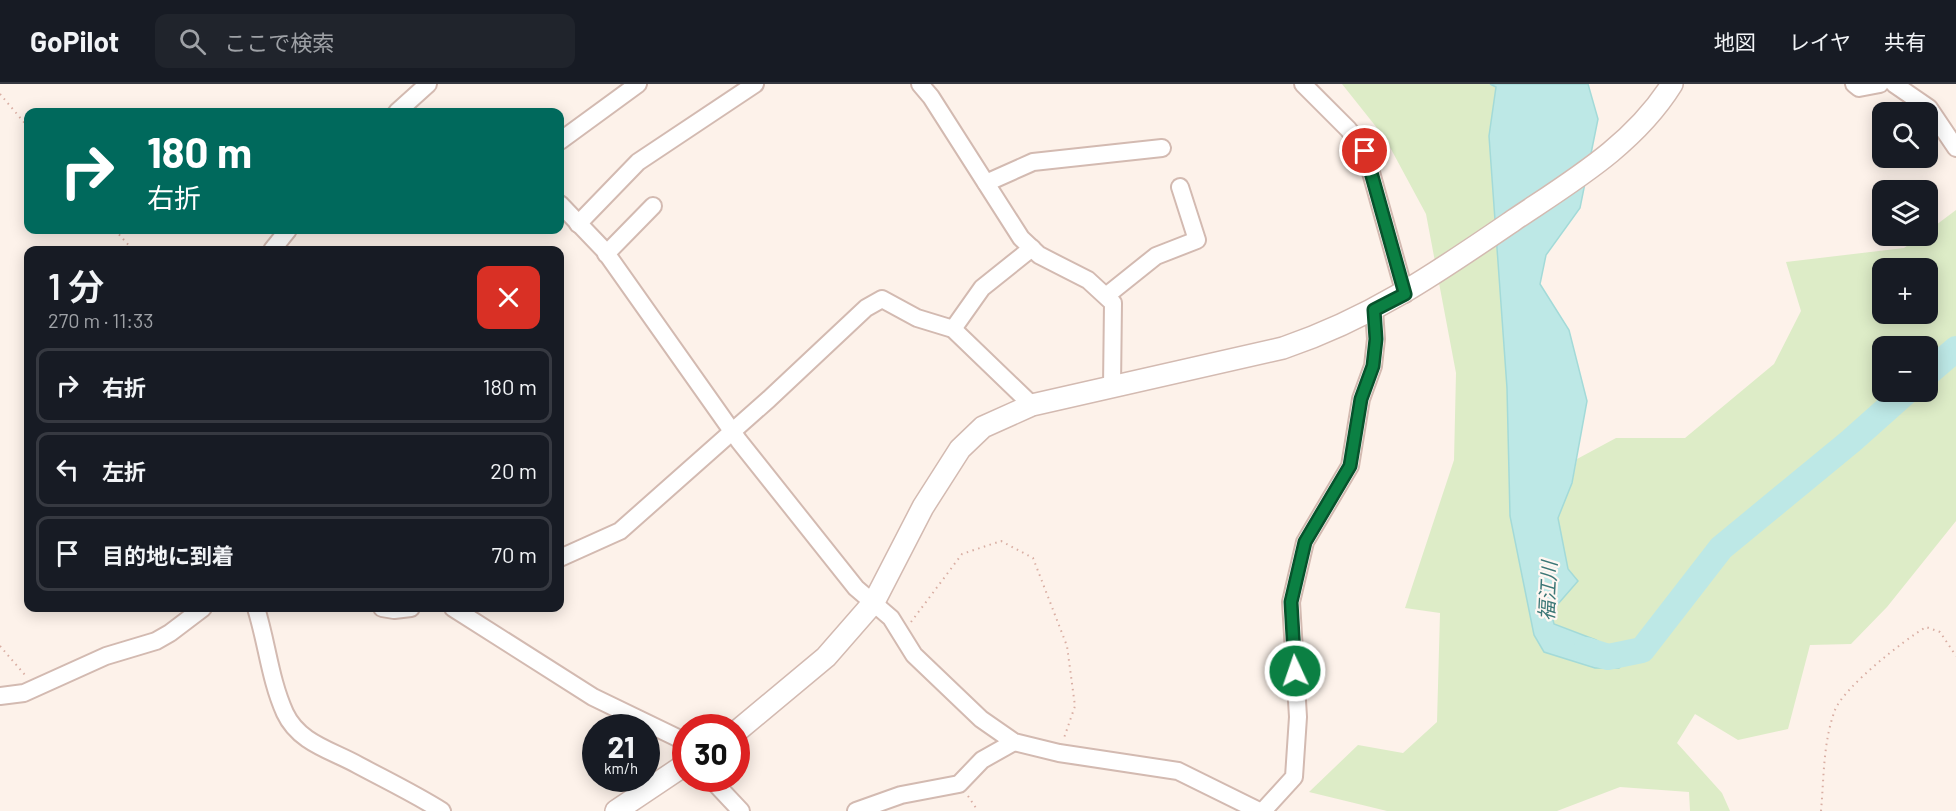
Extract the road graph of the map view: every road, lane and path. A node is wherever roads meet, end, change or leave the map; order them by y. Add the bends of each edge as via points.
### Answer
1 (428, 84) edge
2 (638, 84) edge
3 (755, 84) edge
4 (920, 84) edge
5 (1303, 84) edge
6 (1854, 84) edge
7 (1880, 84) edge
8 (1894, 84) edge
9 (1670, 87) edge
10 (0, 94) edge
11 (401, 108) edge
12 (24, 123) edge
13 (564, 138) edge
14 (1162, 148) dead end
15 (1956, 148) edge
16 (986, 183) junction
17 (1180, 187) dead end
18 (653, 206) dead end
19 (564, 208) edge
20 (578, 224) junction
21 (119, 234) edge
22 (285, 234) edge
23 (129, 246) edge
24 (275, 246) edge
25 (1032, 248) junction
26 (606, 254) junction
27 (1405, 294) junction
28 (1106, 296) junction
29 (1374, 310) junction
30 (953, 329) junction
31 (1113, 386) junction
32 (1032, 405) junction
33 (733, 431) junction
34 (564, 556) edge
35 (873, 602) junction
36 (198, 612) edge
37 (257, 612) edge
38 (459, 612) edge
39 (902, 635) junction
40 (0, 646) edge
41 (1956, 656) edge
42 (36, 688) junction
43 (0, 696) edge
44 (750, 720) edge
45 (672, 735) edge
46 (1014, 742) junction
47 (1059, 753) junction
48 (672, 773) edge
49 (959, 784) junction
50 (723, 792) edge
51 (442, 811) edge
52 (616, 811) edge
53 (741, 811) edge
54 (856, 811) edge
55 (978, 811) edge
56 (1261, 811) edge
57 (1821, 811) edge

1 - 11 street
2 - 13 street
3 - 20 street via 638,162
4 - 16 street
5 - 27 street via 1365,151
6 - 7 street via 1859,88
8 - 15 street via 1929,108
9 - 27 street via 1620,147
10 - 12 path
14 - 16 street via 1033,162
16 - 25 street via 1021,238
17 - 28 street via 1197,240 1156,256
18 - 26 street
19 - 20 street
20 - 26 street
21 - 23 path
22 - 24 street
25 - 28 street via 1088,280
25 - 30 street via 982,288
26 - 33 street
27 - 29 street
28 - 31 street via 1113,303
29 - 31 street via 1322,335 1283,348
29 - 56 street via 1373,366 1361,399 1350,466 1305,542 1291,602 1298,717 1294,777
30 - 32 street
30 - 33 street via 917,318 882,299 866,308
31 - 32 street
32 - 35 street via 983,427 960,449 923,507
33 - 34 street via 620,531
33 - 35 street via 856,588
35 - 39 street
35 - 44 street via 826,657
36 - 42 street via 156,641 97,660
37 - 51 street via 273,680 286,715 299,733
38 - 45 street via 593,697
39 - 46 street via 914,655 981,719
39 - 47 path via 962,554 1001,541 1033,558 1069,656 1075,706
40 - 42 path
41 - 57 path via 1940,632 1926,627 1852,688 1836,708 1828,733
42 - 43 street
46 - 47 street
46 - 49 street via 982,760
47 - 56 street via 1178,771
48 - 52 street
49 - 54 street via 901,795
49 - 55 path
50 - 53 street

